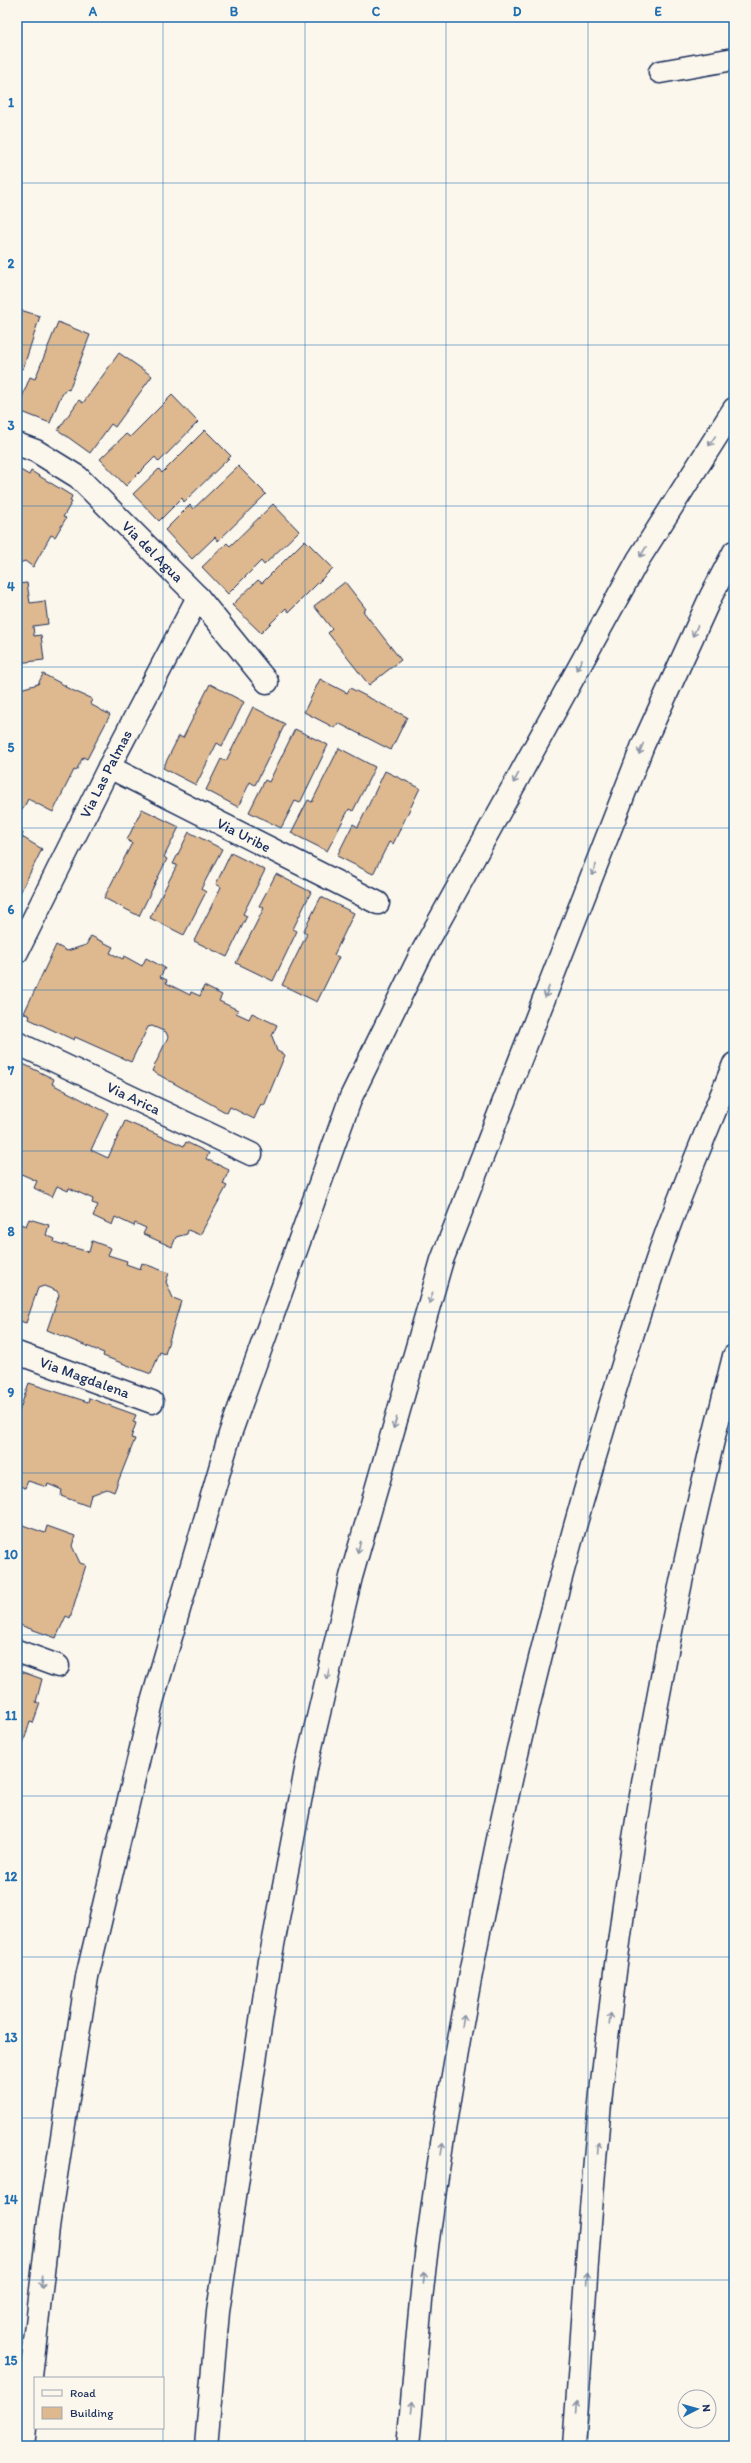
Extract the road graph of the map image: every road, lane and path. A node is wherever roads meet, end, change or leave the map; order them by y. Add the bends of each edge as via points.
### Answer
1 (734, 59) edge
2 (660, 72) dead end
3 (734, 409) edge
4 (17, 444) edge
5 (734, 552) edge
6 (198, 597) junction
7 (267, 682) dead end
8 (109, 767) junction
9 (378, 903) dead end
10 (17, 952) edge
11 (17, 1043) edge
12 (734, 1064) edge
13 (251, 1154) dead end
14 (17, 1353) edge
15 (734, 1356) edge
16 (152, 1402) dead end
17 (17, 1651) edge
18 (58, 1666) dead end
19 (23, 2446) edge
20 (206, 2446) edge
21 (408, 2446) edge
22 (574, 2446) edge

1 - 2 main road
3 -> 19 main road via 638,560 421,954 351,1097 230,1434 152,1702 87,1977 50,2220
4 - 6 main road, Via del Agua via 36,451 78,477
5 -> 20 main road via 711,596 643,745 442,1260 351,1577 307,1764 269,1966 218,2312
6 - 7 main road, Via del Agua
6 - 8 main road, Via Las Palmas
8 - 9 main road, Via Uribe
8 - 10 main road, Via Las Palmas
11 - 13 main road, Via Arica
21 -> 12 main road via 429,2234 467,1996 523,1724 589,1476 656,1264
14 - 16 main road, Via Magdalena
22 -> 15 main road via 604,2065 646,1767 710,1447
17 - 18 main road

